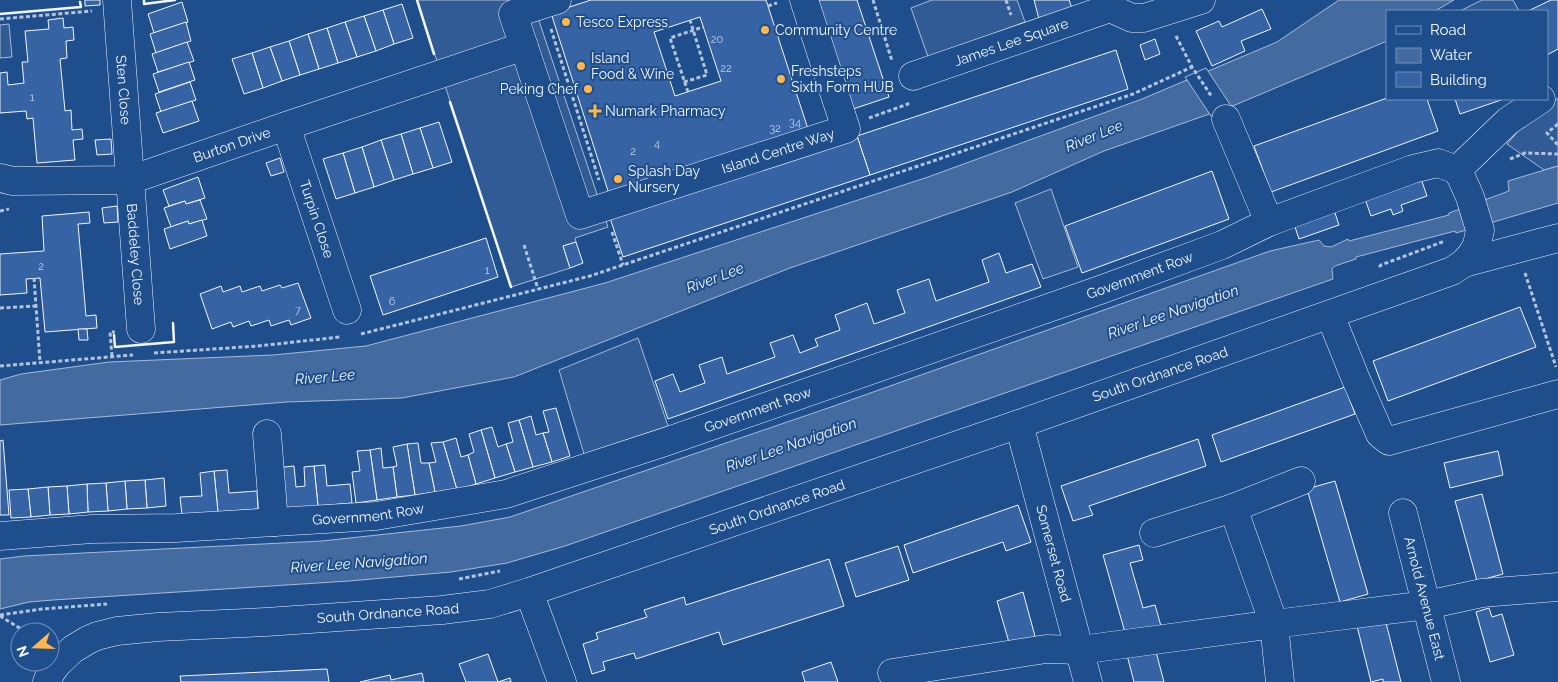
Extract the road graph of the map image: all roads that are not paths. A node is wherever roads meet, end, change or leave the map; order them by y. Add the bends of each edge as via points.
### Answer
1 (804, 0) edge
2 (1201, 0) edge
3 (550, 2) edge
4 (117, 4) edge
5 (1108, 4) edge
6 (524, 46) junction
7 (906, 78) road end
8 (1540, 100) edge
9 (1226, 119) road end
10 (286, 126) junction
11 (1457, 170) junction
12 (130, 180) junction
13 (4, 184) edge
14 (1269, 222) junction
15 (1558, 238) edge
16 (1474, 246) junction
17 (1330, 315) junction
18 (350, 327) road end
19 (145, 346) road end
20 (1558, 394) edge
21 (1018, 424) junction
22 (267, 434) dead end
23 (1301, 482) dead end
24 (1233, 508) junction
25 (1402, 513) dead end
26 (274, 522) junction
27 (1154, 533) dead end
28 (0, 536) edge
29 (1558, 587) edge
30 (529, 592) junction
31 (1427, 605) junction
32 (1274, 624) junction
33 (1080, 650) junction
34 (892, 673) dead end
35 (47, 682) edge
36 (562, 682) edge
37 (1088, 682) edge
38 (1280, 682) edge
39 (1446, 682) edge

1 - 6 street, Island Centre Way via 846,129 597,209
2 - 5 street via 1144,18 1132,18
3 - 6 street via 513,14
4 - 12 street, Sten Close
5 - 7 street, James Lee Square
6 - 10 street, Burton Drive
8 - 11 street via 1508,121
9 - 14 street
10 - 12 street, Burton Drive
10 - 18 street, Turpin Close
11 - 14 street, Government Row via 1438,163 1412,169
11 - 16 street via 1470,197
12 - 13 street, Burton Drive
12 - 19 street, Baddeley Close
14 - 26 street, Government Row via 1222,245 1090,293 506,494 376,516
15 - 16 street, South Ordnance Road via 1518,249
16 - 17 street, South Ordnance Road via 1452,271
17 - 20 street via 1380,434 1389,441
17 - 21 street, South Ordnance Road
21 - 30 street, South Ordnance Road
21 - 33 street, Somerset Road
22 - 26 street
23 - 24 street
24 - 27 street
24 - 32 street
25 - 31 street, Arnold Avenue East
26 - 28 street, Government Row
29 - 31 street via 1482,593
30 - 35 street, South Ordnance Road via 490,604 442,610 111,632 73,649
30 - 36 street
31 - 32 street
31 - 39 street, Arnold Avenue East
32 - 33 street
32 - 38 street
33 - 34 street via 1046,649
33 - 37 street, Somerset Road

